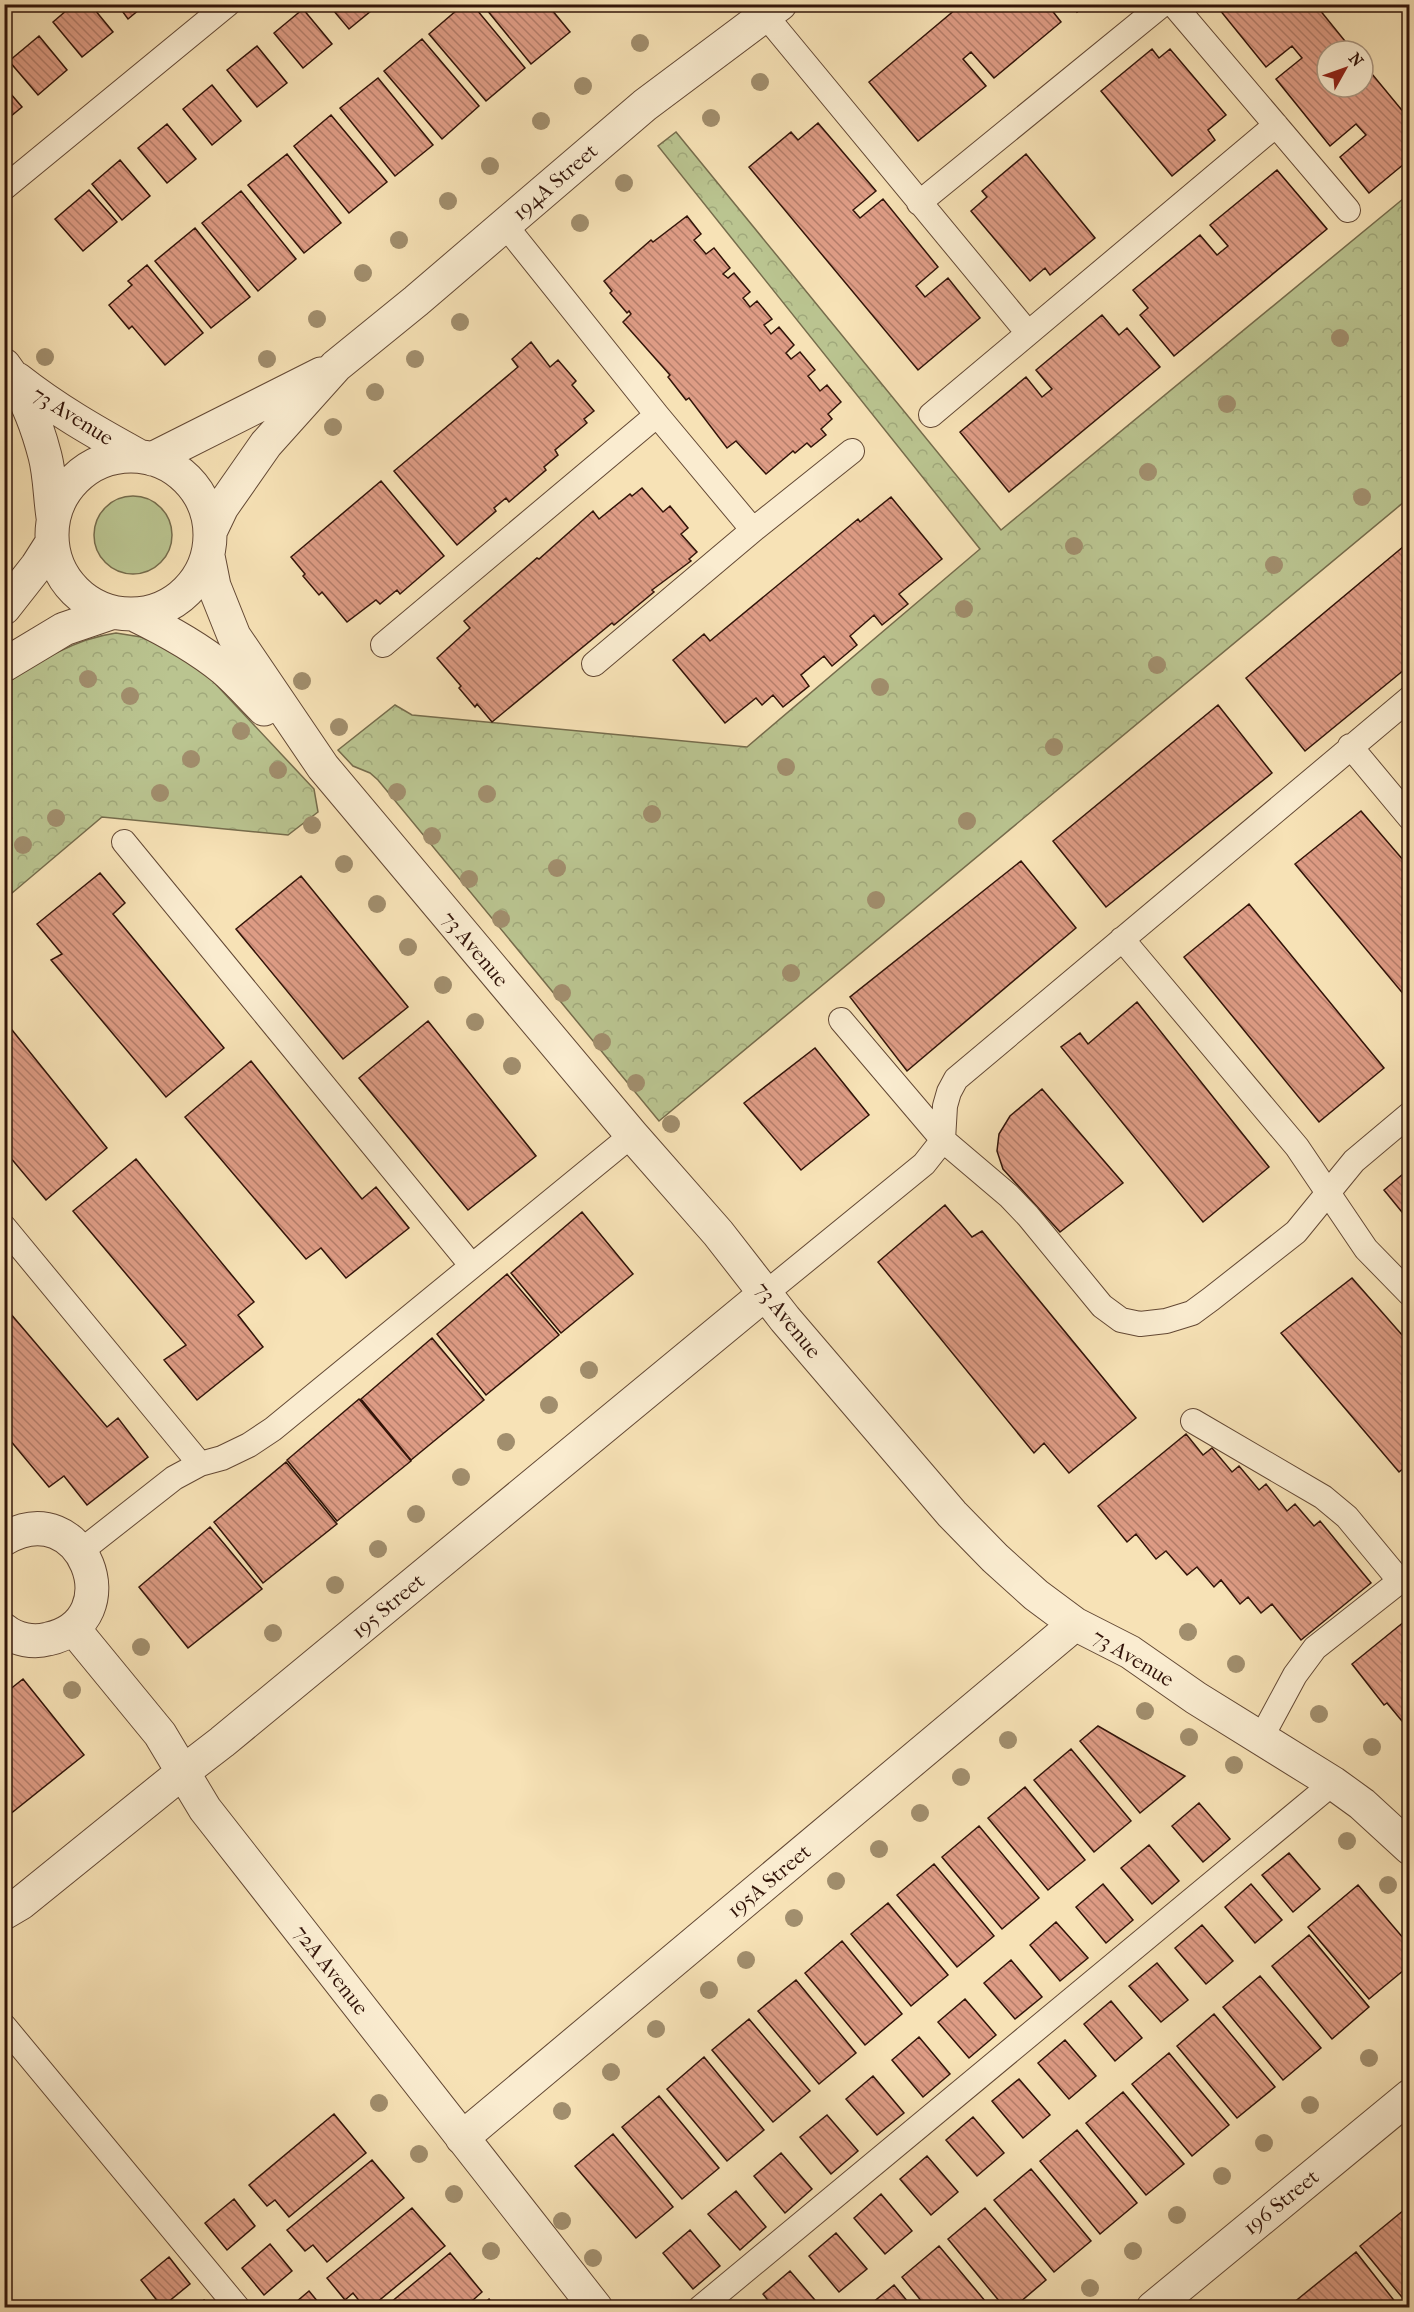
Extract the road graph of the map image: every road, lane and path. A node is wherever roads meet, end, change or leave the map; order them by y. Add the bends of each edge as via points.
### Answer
1 (228, 4) edge
2 (1163, 4) edge
3 (1173, 4) edge
4 (773, 10) edge
5 (1276, 125) junction
6 (4, 188) edge
7 (919, 204) junction
8 (1348, 210) dead end
9 (505, 225) junction
10 (1028, 333) junction
11 (336, 366) junction
12 (8, 369) edge
13 (657, 415) junction
14 (931, 415) dead end
15 (852, 451) dead end
16 (145, 457) junction
17 (52, 530) junction
18 (753, 530) junction
19 (209, 543) junction
20 (4, 609) edge
21 (123, 614) junction
22 (383, 645) dead end
23 (594, 664) dead end
24 (4, 665) edge
25 (1410, 698) edge
26 (1350, 746) junction
27 (323, 767) junction
28 (1410, 818) edge
29 (124, 842) dead end
30 (1122, 939) junction
31 (841, 1020) dead end
32 (1410, 1114) edge
33 (632, 1135) junction
34 (943, 1140) junction
35 (1328, 1194) junction
36 (4, 1227) edge
37 (472, 1266) junction
38 (766, 1293) junction
39 (1410, 1294) edge
40 (1193, 1421) dead end
41 (200, 1464) junction
42 (4, 1539) edge
43 (81, 1551) junction
44 (1076, 1624) junction
45 (72, 1628) junction
46 (4, 1630) edge
47 (1261, 1738) junction
48 (183, 1772) junction
49 (1334, 1783) junction
50 (1410, 1848) edge
51 (4, 1913) edge
52 (4, 2026) edge
53 (1410, 2096) edge
54 (462, 2138) junction
55 (238, 2307) edge
56 (596, 2307) edge
57 (700, 2307) edge
58 (1153, 2307) edge

1 - 6 lane
2 - 7 lane
3 - 5 lane
4 - 7 lane
4 - 9 street, 194A Street via 645,105
5 - 8 lane
5 - 10 lane
7 - 10 lane
9 - 11 street, 194A Street
9 - 13 lane
10 - 14 lane
11 - 16 street, 194A Street
11 - 19 street, 194A Street via 266,444 226,500
12 - 16 street, 73 Avenue via 77,422
12 - 17 street, 73 Avenue via 30,413 45,457
13 - 18 lane
13 - 22 lane
15 - 18 lane
16 - 17 street via 114,457 75,478 61,496
16 - 19 street via 175,468 193,485 205,507
17 - 20 street via 38,566
17 - 21 street via 57,567 70,588 89,603
18 - 23 lane
19 - 21 street via 198,579 181,598 159,610
19 - 27 street, 73 Avenue via 214,586 234,636
21 - 24 street via 86,620 64,629
21 - 27 street, 73 Avenue via 184,641 225,670
25 - 26 lane
26 - 28 lane
26 - 30 lane
27 - 33 street, 73 Avenue
29 - 37 lane
30 - 34 lane via 956,1079 945,1106
30 - 35 lane via 1298,1147
31 - 34 lane
32 - 35 lane via 1354,1161
33 - 37 lane
33 - 38 street, 73 Avenue
34 - 35 lane via 1009,1196 1102,1306 1121,1320 1140,1324 1192,1313 1296,1232
34 - 38 lane via 924,1164
35 - 39 lane via 1366,1249
36 - 41 lane
37 - 41 lane via 273,1429 222,1458
38 - 44 street, 73 Avenue via 952,1514 1003,1566
38 - 48 street, 195 Street
40 - 47 lane via 1323,1497 1347,1517 1400,1581 1315,1648 1295,1675
41 - 43 lane via 174,1478
42 - 43 street via 34,1529 67,1538
43 - 45 street via 92,1582 91,1599
44 - 47 street, 73 Avenue via 1130,1652
44 - 54 street, 195A Street
45 - 46 street via 41,1641 24,1640
45 - 48 street, 72A Avenue via 160,1734
47 - 49 street, 73 Avenue
48 - 51 street, 195 Street
48 - 54 street, 72A Avenue via 205,1809
49 - 50 street, 73 Avenue
49 - 57 lane
52 - 55 lane
53 - 58 street, 196 Street
54 - 56 street, 72A Avenue

